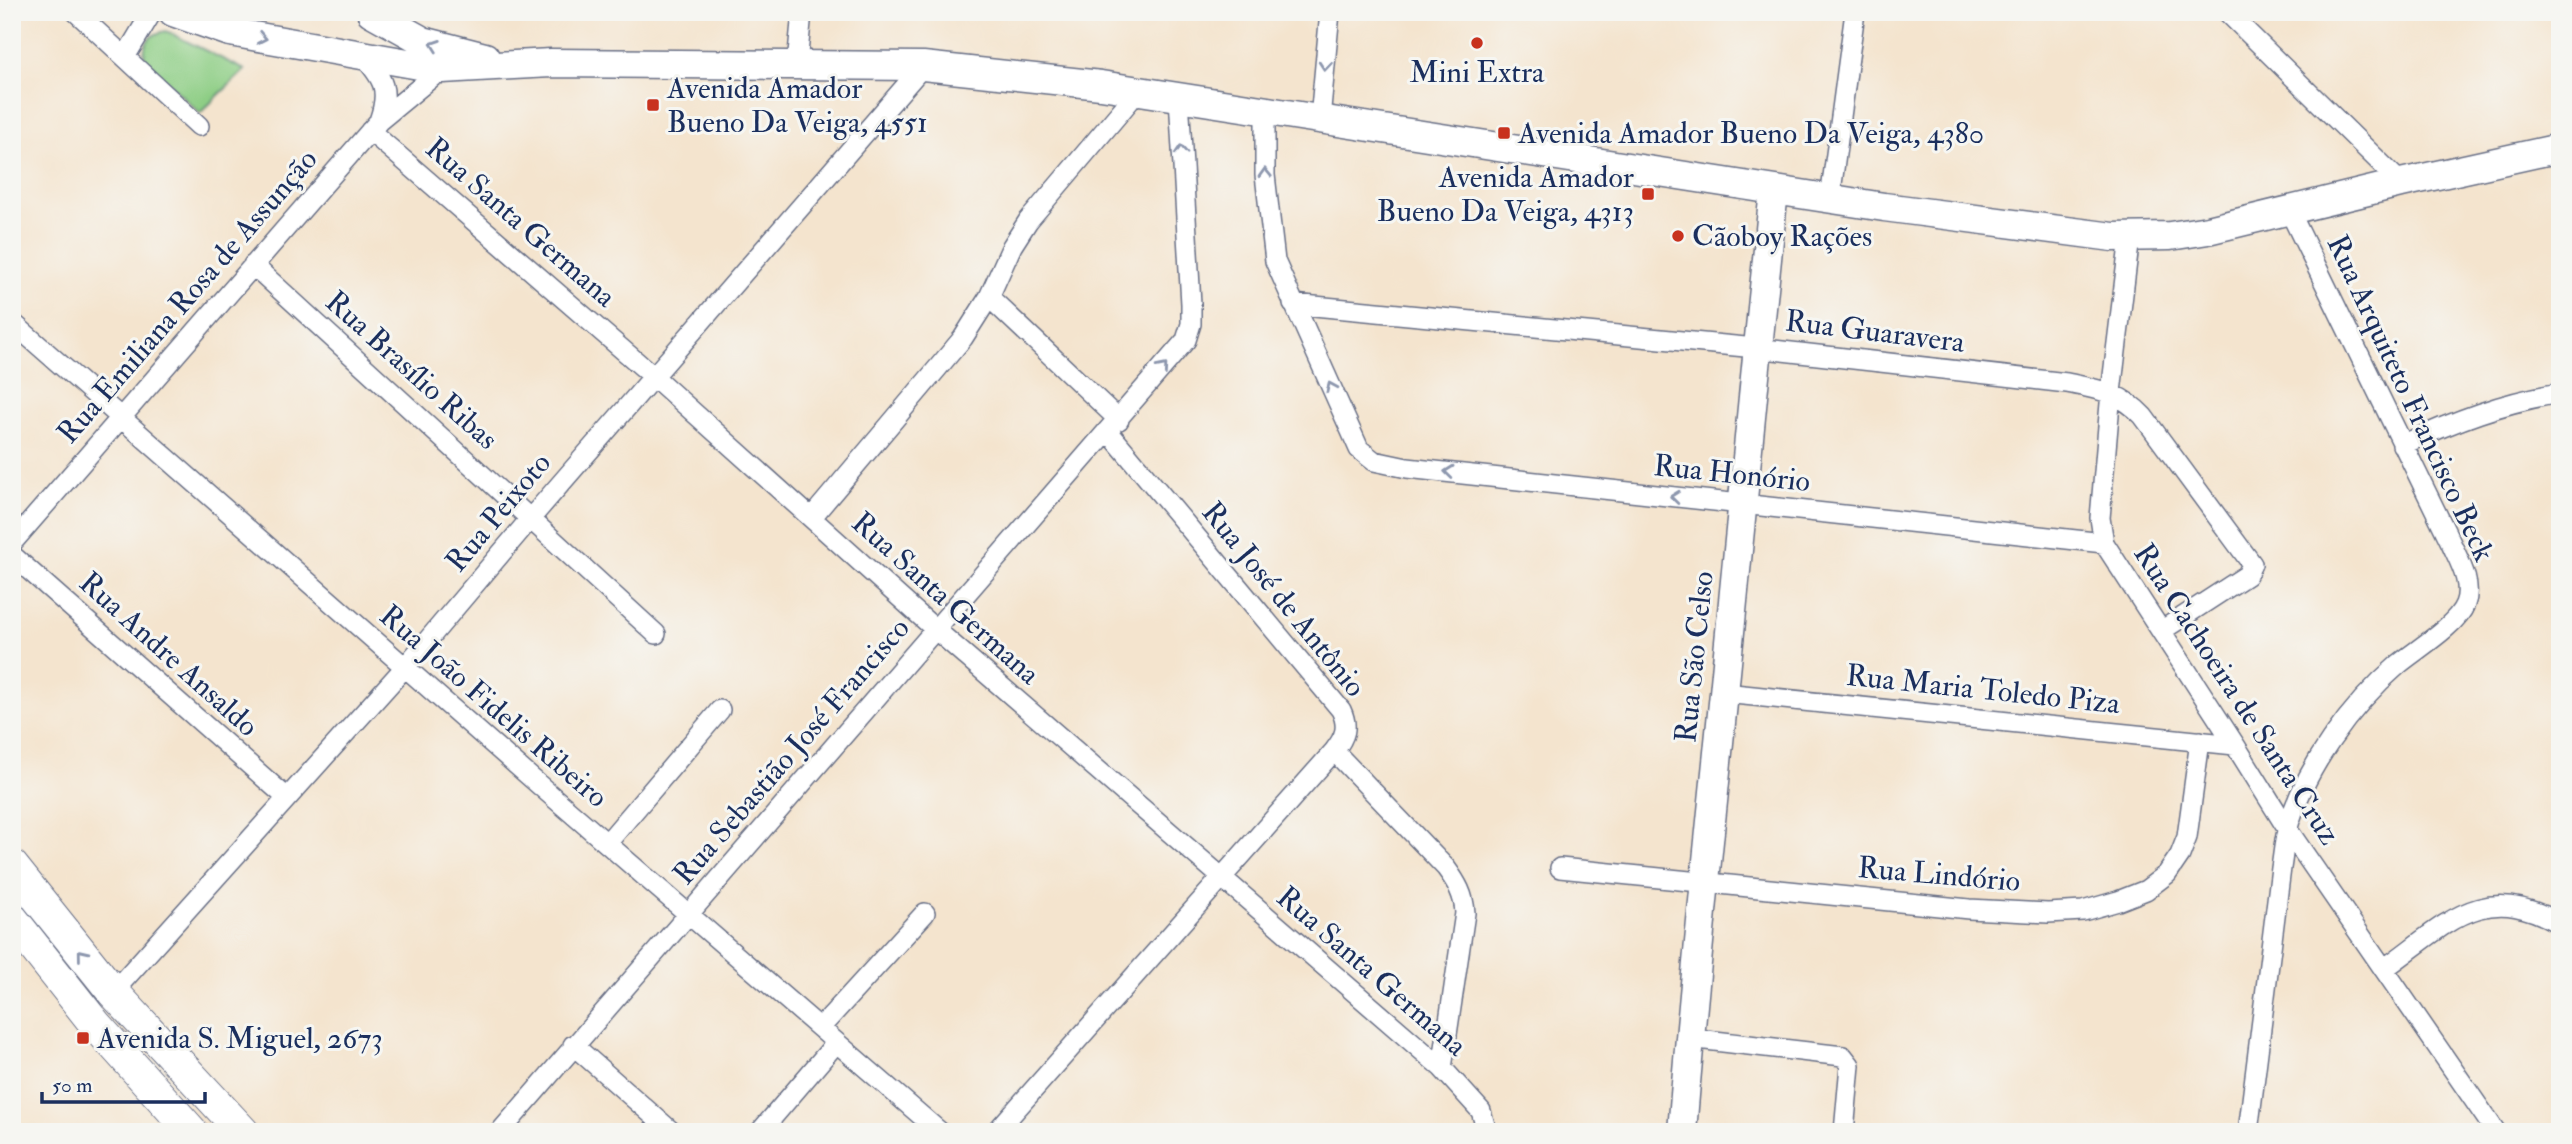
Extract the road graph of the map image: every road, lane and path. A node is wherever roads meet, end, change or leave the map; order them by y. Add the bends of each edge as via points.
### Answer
1 (76, 12) edge
2 (152, 12) edge
3 (173, 12) edge
4 (371, 12) edge
5 (802, 12) edge
6 (1330, 12) edge
7 (1855, 12) edge
8 (2227, 12) edge
9 (362, 55) junction
10 (125, 57) junction
11 (797, 64) junction
12 (525, 65) junction
13 (923, 65) junction
14 (442, 69) junction
15 (1138, 91) junction
16 (1179, 97) junction
17 (1265, 110) junction
18 (1320, 119) junction
19 (199, 126) dead end
20 (375, 126) junction
21 (2560, 148) edge
22 (2402, 183) junction
23 (1774, 190) junction
24 (1830, 199) junction
25 (2289, 210) junction
26 (2130, 237) junction
27 (253, 265) junction
28 (989, 297) junction
29 (1293, 304) junction
30 (12, 322) edge
31 (1756, 348) junction
32 (653, 376) junction
33 (2110, 392) junction
34 (2560, 393) edge
35 (120, 418) junction
36 (1113, 425) junction
37 (2402, 444) junction
38 (1743, 505) junction
39 (812, 517) junction
40 (530, 519) junction
41 (12, 542) edge
42 (2104, 543) junction
43 (12, 555) edge
44 (936, 629) junction
45 (2161, 631) junction
46 (656, 634) dead end
47 (405, 667) junction
48 (1724, 693) junction
49 (720, 710) dead end
50 (2200, 741) junction
51 (2235, 745) junction
52 (1334, 751) junction
53 (287, 798) junction
54 (2288, 830) junction
55 (607, 843) junction
56 (12, 866) edge
57 (1560, 868) dead end
58 (1222, 879) junction
59 (1705, 882) junction
60 (925, 913) dead end
61 (690, 914) junction
62 (12, 919) edge
63 (2560, 924) edge
64 (2385, 968) junction
65 (113, 992) junction
66 (820, 1028) junction
67 (1689, 1038) junction
68 (836, 1043) junction
69 (573, 1045) junction
70 (1442, 1068) junction
71 (192, 1132) edge
72 (243, 1132) edge
73 (500, 1132) edge
74 (672, 1132) edge
75 (760, 1132) edge
76 (940, 1132) edge
77 (996, 1132) edge
78 (1487, 1132) edge
79 (1682, 1132) edge
80 (1844, 1132) edge
81 (2248, 1132) edge
82 (2496, 1132) edge

1 - 10 street
2 - 10 street
3 -> 9 main road via 230,32
12 -> 4 main road via 444,48
5 - 11 street
6 -> 18 street
7 - 24 street
8 - 22 street
9 - 14 main road
9 - 20 street via 384,87 386,102
10 - 19 street
11 - 12 main road
11 - 13 main road
12 - 14 main road
13 - 15 main road
13 - 32 street, Rua Peixoto
14 - 20 street, Rua Emiliana Rosa de Assunção
15 - 16 main road
15 - 28 street via 1028,221
16 - 17 main road
36 -> 16 street, Rua Sebastião José Francisco via 1186,340 1191,324
17 - 18 main road
29 -> 17 street via 1272,250
18 - 23 main road
20 - 27 street, Rua Emiliana Rosa de Assunção
20 - 32 street, Rua Santa Germana
21 - 22 main road
22 - 25 main road
23 - 24 main road
23 - 31 main road, Rua São Celso
24 - 26 main road
25 - 26 main road via 2208,230
25 - 37 street, Rua Arquiteto Francisco Beck
26 - 33 street, Rua Cachoeira de Santa Cruz
27 - 35 street, Rua Emiliana Rosa de Assunção
27 - 40 street, Rua Brasílio Ribas
28 - 36 street, Rua José de Antônio
28 - 39 street via 943,365
29 - 31 street, Rua Guaravera
38 -> 29 street, Rua Honório via 1374,461 1359,449
30 - 35 street, Rua João Fidelis Ribeiro
31 - 33 street, Rua Guaravera via 2067,383
31 - 38 main road, Rua São Celso
32 - 39 street, Rua Santa Germana
32 - 40 street, Rua Peixoto
33 - 42 street, Rua Cachoeira de Santa Cruz via 2100,518
33 - 45 street, Rua Guaravera via 2143,416 2252,564 2247,575
34 - 37 street via 2493,407
35 - 41 street, Rua Emiliana Rosa de Assunção
35 - 47 street, Rua João Fidelis Ribeiro
36 - 44 street, Rua Sebastião José Francisco
36 - 52 street, Rua José de Antônio via 1341,710 1345,734
37 - 54 street, Rua Arquiteto Francisco Beck via 2463,572 2468,592 2465,607 2365,696 2320,757
38 - 42 street, Rua Honório
38 - 48 main road, Rua São Celso
39 - 44 street, Rua Santa Germana
40 - 46 street, Rua Brasílio Ribas
40 - 47 street, Rua Peixoto
42 - 45 street, Rua Cachoeira de Santa Cruz
43 - 53 street, Rua Andre Ansaldo
44 - 58 street, Rua Santa Germana
44 - 61 street, Rua Sebastião José Francisco
45 - 51 street, Rua Cachoeira de Santa Cruz
47 - 53 street, Rua Peixoto
47 - 55 street, Rua João Fidelis Ribeiro
48 - 50 street, Rua Maria Toledo Piza
48 - 59 main road, Rua São Celso
49 - 55 street
50 - 51 street, Rua Maria Toledo Piza
50 - 59 street, Rua Lindório via 2187,836 2167,874 2146,890 2083,911 1982,910
51 - 54 street, Rua Cachoeira de Santa Cruz
52 - 58 street
52 - 70 street via 1447,868 1462,894 1465,913
53 - 65 street, Rua Peixoto
54 - 64 street, Rua Cachoeira de Santa Cruz
54 - 81 street, Rua Arquiteto Francisco Beck
55 - 61 street, Rua João Fidelis Ribeiro
65 -> 56 main road
57 - 59 street, Rua Lindório
58 - 70 street, Rua Santa Germana
58 - 77 street
59 - 67 main road, Rua São Celso
60 - 66 street
61 - 66 street, Rua João Fidelis Ribeiro
61 - 69 street, Rua Sebastião José Francisco
62 - 71 main road via 95,1024
63 - 64 street via 2537,911 2509,904 2488,905 2460,915
64 - 82 street, Rua Cachoeira de Santa Cruz
65 - 72 main road
66 - 68 street, Rua João Fidelis Ribeiro
67 - 79 main road, Rua São Celso
67 - 80 street via 1843,1056 1850,1066
68 - 75 street
68 - 76 street, Rua João Fidelis Ribeiro
69 - 73 street, Rua Sebastião José Francisco
69 - 74 street
70 - 78 street, Rua Santa Germana via 1480,1111

